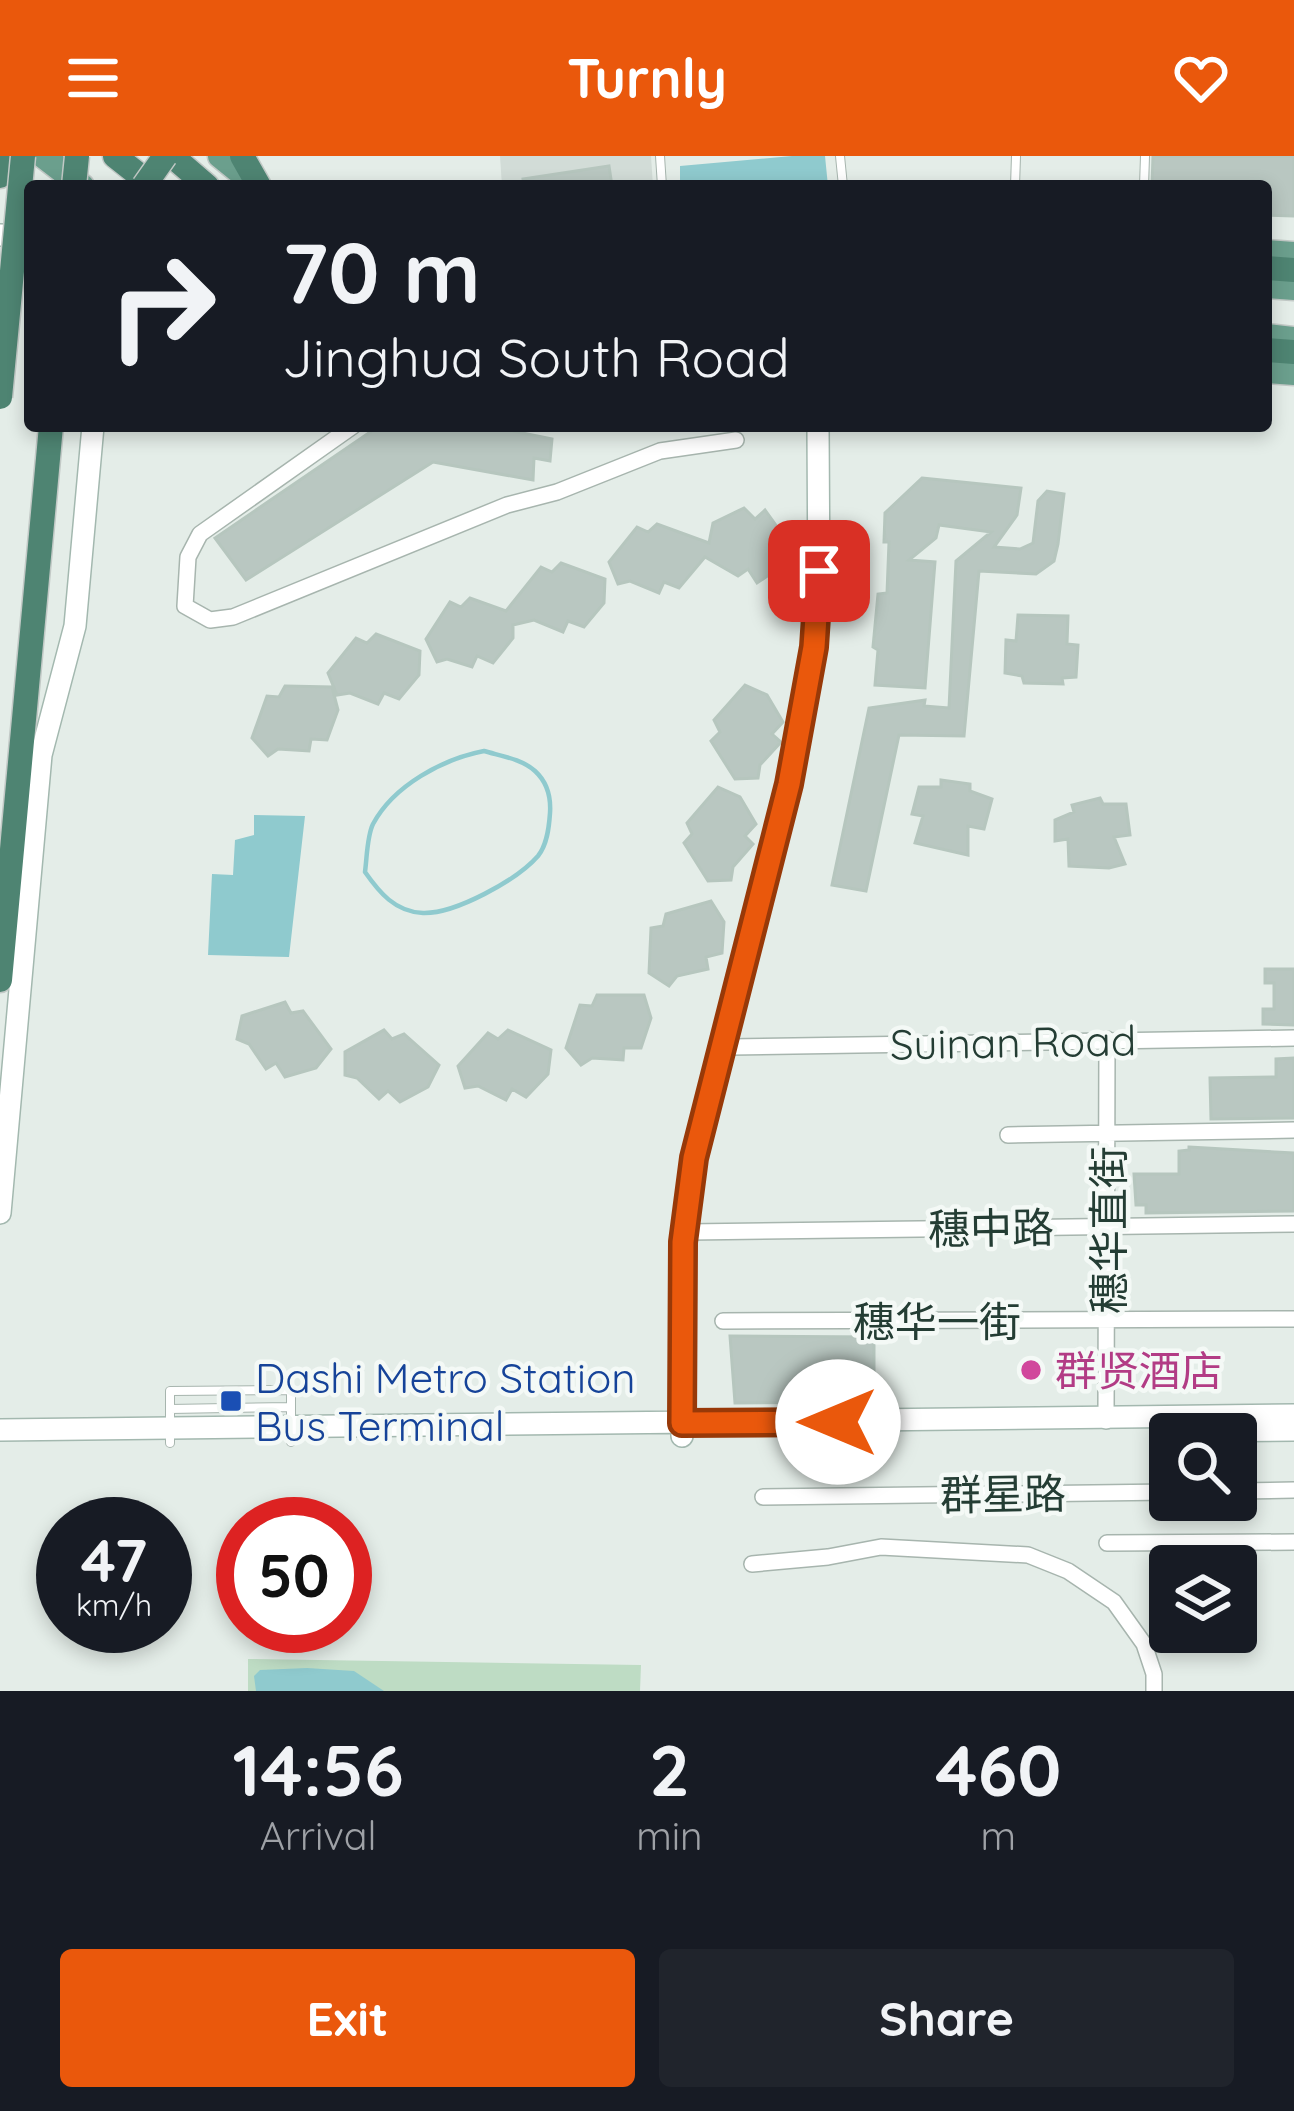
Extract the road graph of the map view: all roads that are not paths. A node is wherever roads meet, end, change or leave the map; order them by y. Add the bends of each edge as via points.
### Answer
1 (2, 156) edge
2 (23, 156) edge
3 (44, 156) edge
4 (115, 156) edge
5 (169, 156) edge
6 (220, 156) edge
7 (0, 176) edge
8 (71, 180) edge
9 (146, 180) edge
10 (149, 180) edge
11 (199, 180) edge
12 (250, 180) edge
13 (0, 398) edge
14 (51, 432) edge
15 (60, 432) edge
16 (92, 432) edge
17 (344, 432) edge
18 (818, 432) edge
19 (736, 440) dead end
20 (46, 488) junction
21 (0, 980) edge
22 (1294, 1038) edge
23 (1107, 1040) junction
24 (731, 1047) dead end
25 (1294, 1130) edge
26 (1108, 1132) junction
27 (1008, 1136) dead end
28 (0, 1213) edge
29 (1108, 1225) junction
30 (1294, 1225) edge
31 (689, 1232) dead end
32 (1294, 1319) edge
33 (1108, 1321) junction
34 (723, 1322) dead end
35 (1294, 1416) edge
36 (1106, 1421) junction
37 (291, 1425) junction
38 (170, 1427) junction
39 (0, 1430) edge
40 (682, 1430) junction
41 (1294, 1430) edge
42 (0, 1445) edge
43 (1294, 1490) edge
44 (1257, 1491) edge
45 (1149, 1492) edge
46 (764, 1497) dead end
47 (1294, 1542) edge
48 (1107, 1543) dead end
49 (752, 1564) dead end
50 (1154, 1691) edge

1 - 7 highway
2 - 13 highway, bridge
3 - 8 main road
4 - 9 highway
5 - 10 highway, bridge
5 - 11 highway
6 - 12 main road
14 - 20 highway
15 - 20 highway
16 - 28 main road via 73,638 40,755
17 - 19 street via 200,534 188,557 184,606 210,620 233,617 660,451
18 - 40 main road via 812,661 789,784 694,1158 683,1242
20 - 21 highway
22 - 23 street, Suinan Road
23 - 24 street, Suinan Road
23 - 26 street, 穗华直街
25 - 26 street
26 - 27 street
26 - 29 street, 穗华直街
29 - 30 street, 穗中路
29 - 31 street, 穗中路
29 - 33 street, 穗华直街
32 - 33 street, 穗华一街
33 - 34 street, 穗华一街
33 - 36 street, 穗华直街
35 - 36 main road
35 - 40 main road
36 - 40 main road
37 - 38 main road
37 - 38 lane
37 - 38 lane via 291,1390 199,1390 170,1391
37 - 40 main road
38 - 39 main road
38 - 42 main road
40 - 41 main road
43 - 44 street
45 - 46 street, 群星路
47 - 48 street
49 - 50 street via 881,1547 1028,1555 1092,1583 1114,1602 1144,1644

